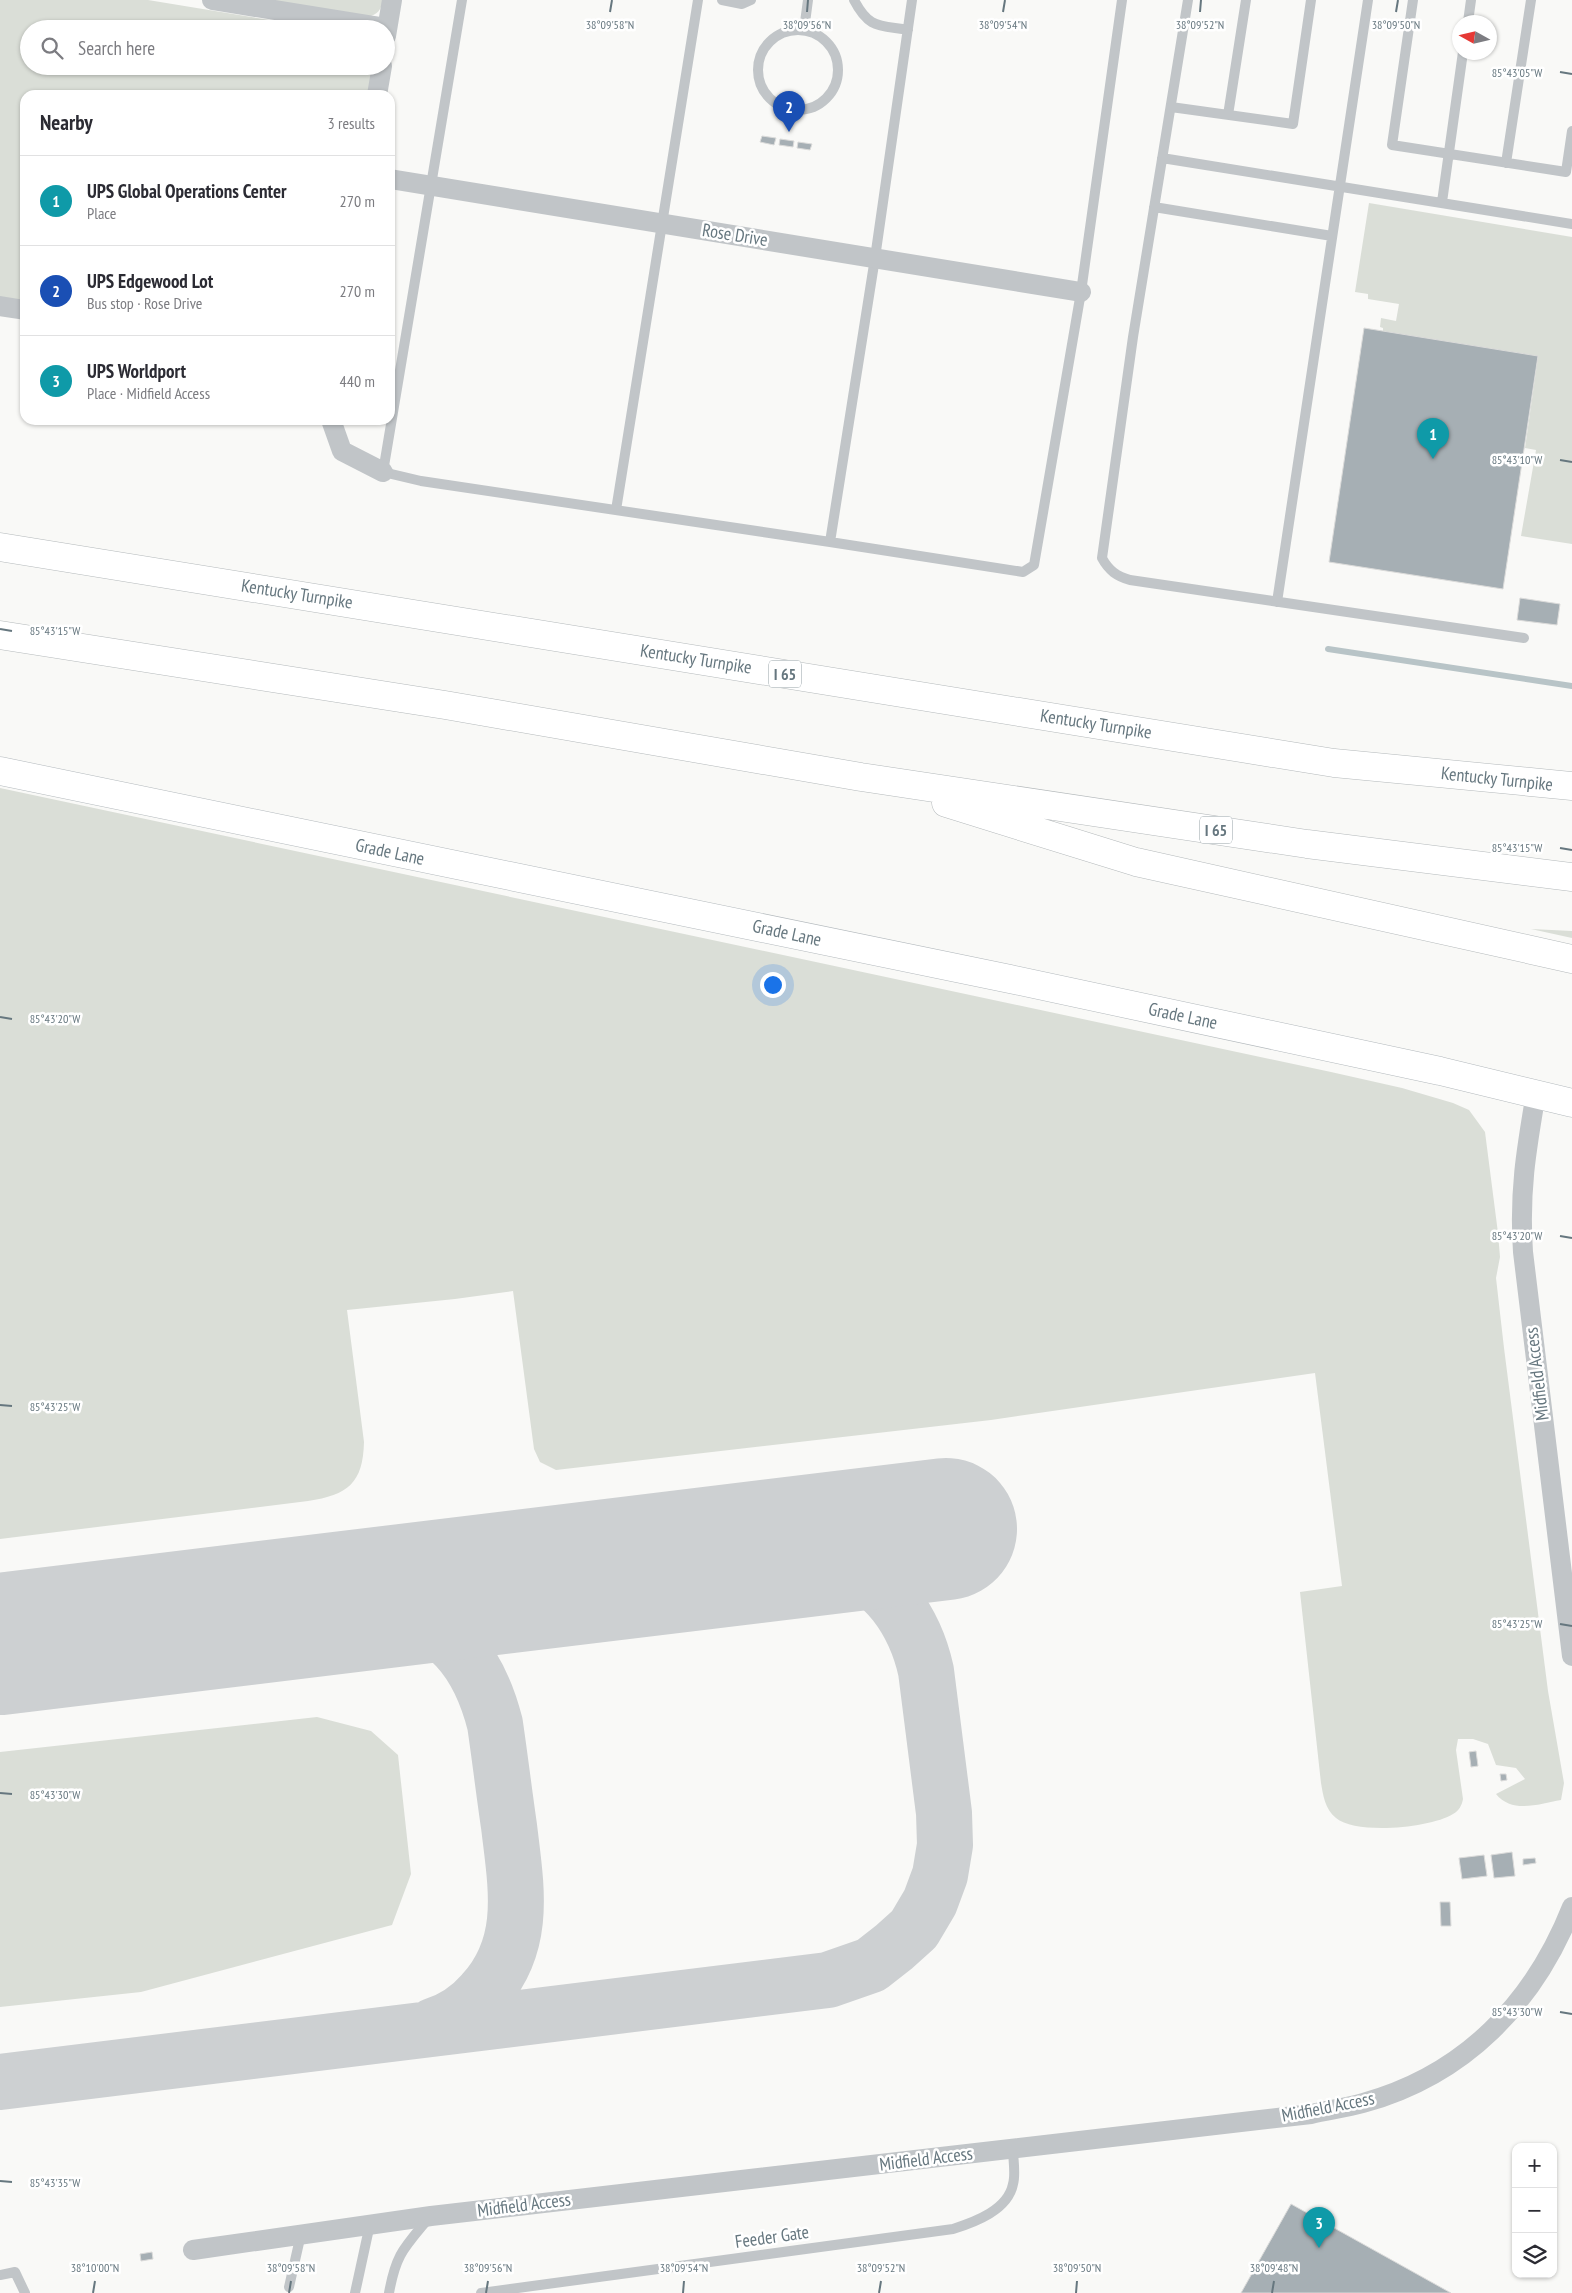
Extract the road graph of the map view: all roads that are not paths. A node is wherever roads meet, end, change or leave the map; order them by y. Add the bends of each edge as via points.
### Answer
1 (212, 0) edge
2 (392, 0) edge
3 (462, 0) edge
4 (698, 0) edge
5 (722, 0) edge
6 (752, 0) edge
7 (808, 0) edge
8 (854, 0) edge
9 (912, 0) edge
10 (1122, 0) edge
11 (1188, 0) edge
12 (1246, 0) edge
13 (1311, 0) edge
14 (1368, 0) edge
15 (1413, 0) edge
16 (1471, 0) edge
17 (1531, 0) edge
18 (1469, 15) edge
19 (321, 20) edge
20 (389, 20) edge
21 (804, 30) junction
22 (908, 30) junction
23 (1462, 60) edge
24 (380, 75) edge
25 (378, 90) edge
26 (1171, 107) junction
27 (1228, 115) junction
28 (1572, 131) edge
29 (1449, 154) junction
30 (1162, 158) junction
31 (1506, 163) junction
32 (395, 179) edge
33 (433, 186) junction
34 (1340, 186) junction
35 (1442, 202) junction
36 (1154, 207) junction
37 (661, 223) junction
38 (1572, 224) edge
39 (1332, 236) junction
40 (875, 258) junction
41 (1081, 292) junction
42 (0, 306) edge
43 (20, 309) edge
44 (395, 403) edge
45 (333, 425) edge
46 (391, 425) edge
47 (383, 472) junction
48 (616, 510) junction
49 (830, 542) junction
50 (0, 548) edge
51 (1277, 602) junction
52 (0, 635) edge
53 (1524, 638) dead end
54 (0, 771) edge
55 (861, 777) junction
56 (1572, 786) edge
57 (1572, 877) edge
58 (1572, 959) edge
59 (1536, 1093) junction
60 (1572, 1103) edge
61 (1572, 1656) edge
62 (1572, 1907) edge
63 (1013, 2149) junction
64 (430, 2216) junction
65 (370, 2224) junction
66 (301, 2234) junction
67 (193, 2250) dead end
68 (0, 2275) edge
69 (288, 2287) dead end
70 (482, 2292) edge
71 (25, 2293) edge
72 (355, 2293) edge
73 (389, 2293) edge

1 - 19 street
2 - 20 street
3 - 33 lane
4 - 37 lane
5 - 6 lane via 742,4
7 - 21 lane
8 - 22 lane via 872,24
9 - 22 lane
10 - 41 lane
11 - 26 lane
12 - 27 lane
13 - 27 lane via 1293,124
14 - 34 lane
15 - 29 lane via 1392,145
16 - 18 lane
17 - 31 lane
21 - 21 lane via 785,33 769,43 762,54 760,79 769,96 784,108 810,108 822,102 832,92 837,80 835,53 828,42
22 - 40 lane
23 - 29 lane
24 - 25 street
26 - 27 lane
26 - 30 lane
28 - 31 lane via 1566,172
29 - 31 lane
29 - 35 lane
30 - 34 lane
30 - 36 lane
32 - 33 street, Rose Drive
33 - 37 street, Rose Drive
33 - 44 lane
34 - 35 lane
34 - 39 lane
35 - 38 lane
36 - 39 lane
36 - 51 lane via 1102,558 1117,576 1130,580
37 - 40 street, Rose Drive
37 - 48 lane
39 - 51 lane
40 - 41 street, Rose Drive
40 - 49 lane
41 - 49 lane via 1034,566 1023,572
42 - 43 street
45 - 47 street via 342,451
46 - 47 lane
47 - 48 lane via 421,481
48 - 49 lane
50 - 56 main road, Kentucky Turnpike / I 65 via 1334,763
51 - 53 lane
52 - 55 main road, I 65 via 445,705
54 - 59 main road, Grade Lane via 1000,977
55 - 57 main road, I 65 via 1317,845
55 - 58 main road via 1136,862
59 - 60 main road, Grade Lane
59 - 61 street, Midfield Access via 1522,1177 1520,1211
62 - 63 street, Midfield Access via 1560,1939 1540,1973 1496,2028 1458,2060 1399,2091 1363,2103 1310,2114
63 - 64 street, Midfield Access
63 - 70 lane, Feeder Gate via 1013,2184 1007,2200 974,2222 953,2229
64 - 65 street, Midfield Access
64 - 73 lane via 399,2254
65 - 66 street, Midfield Access
65 - 72 lane
66 - 67 street, Midfield Access
66 - 69 lane
68 - 71 lane via 15,2272

